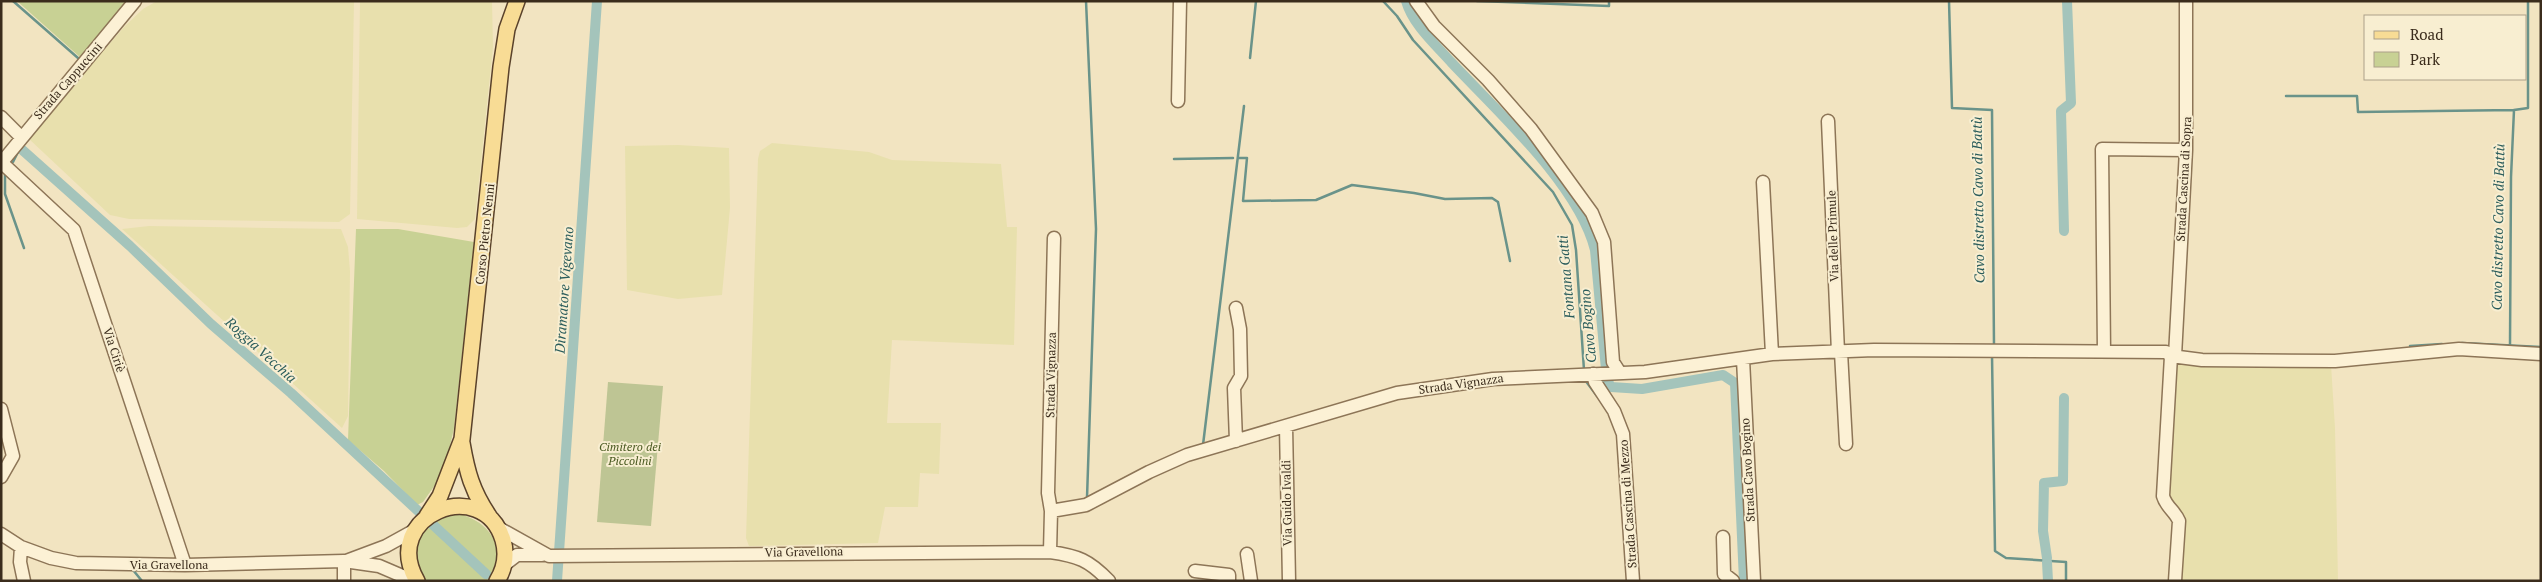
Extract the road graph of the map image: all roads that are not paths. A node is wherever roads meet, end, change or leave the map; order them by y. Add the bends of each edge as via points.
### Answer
1 (136, 1) edge
2 (505, 1) edge
3 (517, 1) edge
4 (1180, 1) edge
5 (1416, 1) edge
6 (2186, 1) edge
7 (507, 29) junction
8 (1178, 101) dead end
9 (1, 117) edge
10 (1828, 121) dead end
11 (21, 137) junction
12 (2186, 150) junction
13 (1, 162) edge
14 (1763, 182) dead end
15 (1054, 238) dead end
16 (1236, 308) dead end
17 (1840, 352) junction
18 (2104, 352) junction
19 (1772, 354) junction
20 (2541, 354) edge
21 (2173, 356) junction
22 (1743, 359) junction
23 (1599, 374) junction
24 (2, 412) edge
25 (1286, 426) junction
26 (462, 440) junction
27 (1236, 441) junction
28 (1846, 444) dead end
29 (1, 477) edge
30 (1051, 511) junction
31 (423, 521) junction
32 (495, 525) junction
33 (1, 534) edge
34 (1723, 537) dead end
35 (1, 546) edge
36 (18, 546) junction
37 (1050, 552) junction
38 (1247, 554) dead end
39 (549, 556) junction
40 (344, 561) junction
41 (185, 565) junction
42 (1195, 571) dead end
43 (503, 574) edge
44 (24, 581) edge
45 (344, 581) edge
46 (415, 581) edge
47 (1109, 581) edge
48 (1229, 581) edge
49 (1251, 581) edge
50 (1289, 581) edge
51 (1633, 581) edge
52 (1733, 581) edge
53 (1754, 581) edge
54 (2175, 581) edge

1 - 11 street, Strada Cappuccini
2 - 7 main road, Corso Pietro Nenni
3 - 7 main road, Corso Pietro Nenni
4 - 8 street
5 - 23 street, Strada Cascina di Mezzo via 1434,26 1531,129 1592,213 1604,242 1613,362
6 - 12 street, Strada Cascina di Sopra
7 - 26 main road, Corso Pietro Nenni
9 - 11 street
10 - 17 street, Via delle Primule
11 - 13 street, Strada Cappuccini
12 - 18 street via 2102,149
12 - 21 street, Strada Cascina di Sopra
13 - 41 street, Via Ciriè via 74,230
14 - 19 street
15 - 30 street, Strada Vignazza via 1048,493
16 - 27 street via 1240,328 1241,376 1234,388
17 - 18 street, Strada Vignazza
17 - 19 street, Strada Vignazza
17 - 28 street, Via delle Primule
18 - 21 street, Strada Vignazza via 2166,352
19 - 22 street, Strada Vignazza
20 - 21 street, Strada Vignazza via 2459,349 2335,362 2202,360
21 - 54 street, Strada Cascina di Sopra via 2163,496 2180,521
22 - 23 street, Strada Vignazza via 1645,372
22 - 53 street, Strada Cavo Bogino
23 - 25 street, Strada Vignazza via 1492,379 1397,393
23 - 51 street, Strada Cascina di Mezzo via 1595,382 1614,410 1623,434
24 - 29 street via 13,456
25 - 27 street, Strada Vignazza
25 - 50 street, Via Guido Ivaldi
26 - 31 main road, Corso Pietro Nenni via 440,496
26 - 32 main road, Corso Pietro Nenni via 468,475 478,499
27 - 30 street, Strada Vignazza via 1187,455 1086,505
30 - 37 street, Strada Vignazza
31 - 32 main road via 438,510 461,506 473,509
31 - 40 street, Via Gravellona via 386,546
31 - 46 main road, Corso Pietro Nenni via 409,551
32 - 39 street, Via Gravellona
32 - 43 main road, Corso Pietro Nenni via 504,546
33 - 36 street, Via Gravellona
34 - 52 street via 1724,574
35 - 36 street
36 - 41 street, Via Gravellona via 76,563
36 - 44 street
37 - 39 street, Via Gravellona
37 - 47 street, Via Gravellona via 1080,558 1098,569
38 - 49 street
39 - 43 street via 517,555
40 - 41 street, Via Gravellona
40 - 45 street
40 - 46 street, Via Gravellona via 379,566
42 - 48 street via 1229,575

